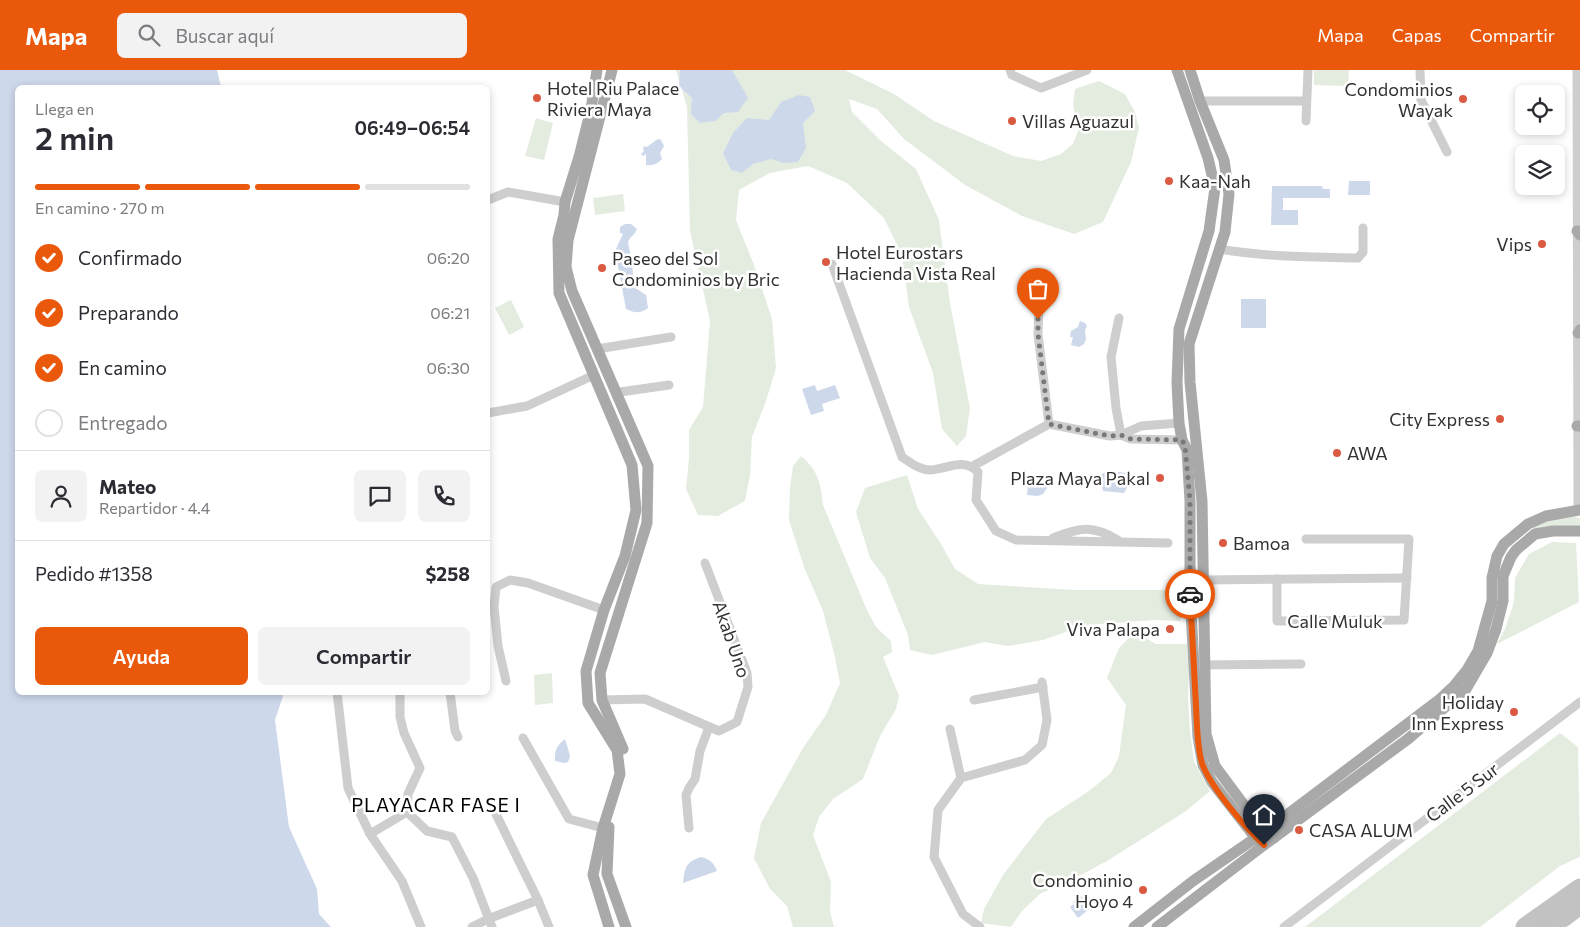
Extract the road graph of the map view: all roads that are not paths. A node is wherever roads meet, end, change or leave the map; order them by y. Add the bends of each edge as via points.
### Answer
1 (597, 70) edge
2 (612, 70) edge
3 (1010, 70) edge
4 (1087, 70) edge
5 (1177, 70) edge
6 (1308, 70) edge
7 (1420, 70) edge
8 (1576, 70) edge
9 (1188, 77) edge
10 (1200, 100) junction
11 (1306, 102) junction
12 (1306, 121) dead end
13 (1447, 152) dead end
14 (490, 199) edge
15 (565, 202) junction
16 (1363, 228) dead end
17 (1578, 233) edge
18 (563, 240) junction
19 (1219, 249) junction
20 (832, 264) dead end
21 (1039, 304) dead end
22 (1119, 318) dead end
23 (1579, 331) edge
24 (671, 337) dead end
25 (595, 345) junction
26 (582, 347) junction
27 (594, 375) junction
28 (1190, 382) junction
29 (1177, 383) junction
30 (669, 385) dead end
31 (615, 391) junction
32 (621, 404) junction
33 (608, 410) junction
34 (490, 413) edge
35 (1179, 423) junction
36 (1049, 424) junction
37 (1579, 426) edge
38 (1121, 435) junction
39 (1182, 440) junction
40 (972, 466) junction
41 (1580, 509) edge
42 (1580, 532) edge
43 (1306, 539) dead end
44 (1168, 543) dead end
45 (705, 563) dead end
46 (617, 576) junction
47 (1406, 578) junction
48 (630, 579) junction
49 (1277, 579) junction
50 (1203, 580) junction
51 (604, 610) junction
52 (1486, 621) junction
53 (1496, 629) junction
54 (596, 638) junction
55 (610, 641) junction
56 (1301, 664) dead end
57 (1204, 665) junction
58 (506, 681) dead end
59 (337, 695) edge
60 (400, 695) edge
61 (450, 695) edge
62 (602, 700) junction
63 (974, 700) dead end
64 (1580, 702) edge
65 (1569, 712) junction
66 (1580, 715) edge
67 (709, 726) junction
68 (950, 729) dead end
69 (458, 737) dead end
70 (523, 738) dead end
71 (961, 778) junction
72 (494, 810) dead end
73 (407, 812) junction
74 (603, 828) junction
75 (689, 828) dead end
76 (370, 834) junction
77 (1271, 834) junction
78 (1255, 837) junction
79 (1264, 845) junction
80 (538, 900) junction
81 (490, 923) edge
82 (420, 927) edge
83 (472, 927) edge
84 (549, 927) edge
85 (609, 927) edge
86 (626, 927) edge
87 (980, 927) edge
88 (1134, 927) edge
89 (1157, 927) edge
90 (1284, 927) edge

1 - 15 main road via 591,109
2 - 18 main road
3 - 4 street via 1012,75 1041,88
5 - 9 main road
6 - 11 street
7 - 13 street via 1421,100
8 - 17 street
9 - 10 main road
9 - 29 main road via 1215,188 1209,231 1179,329
10 - 11 street
10 - 19 main road via 1224,160 1230,194 1225,232
11 - 12 street
14 - 15 street via 508,192
15 - 18 main road
16 - 19 street via 1363,252 1358,258 1283,257
17 - 23 street
18 - 25 main road via 572,291
18 - 26 main road via 559,293
19 - 28 main road via 1189,344
20 - 40 street via 902,457 916,467 929,470 965,464
21 - 36 street via 1038,334
22 - 38 street via 1111,358
23 - 37 street
24 - 25 street
25 - 26 main road
25 - 31 main road
26 - 27 main road
27 - 33 main road
27 - 34 street via 527,406
28 - 29 main road
28 - 50 main road via 1202,501
29 - 35 main road
30 - 31 street
31 - 32 main road
32 - 33 main road
32 - 48 main road via 648,466 647,523
33 - 46 main road via 632,465 636,510
35 - 38 street via 1141,426
35 - 39 main road
36 - 38 street via 1110,436
36 - 40 street
37 - 41 street
38 - 39 street via 1131,439
39 - 78 main road via 1187,450 1190,594 1198,737 1203,765 1212,782
40 - 44 street via 978,472 976,500 996,532 1016,540
41 - 52 main road via 1546,516 1528,524 1504,544 1497,556 1492,578 1492,601
42 - 53 main road via 1535,534 1516,550 1503,576 1503,601
43 - 47 street via 1409,539
45 - 67 street, Akab Uno via 747,673 748,687 737,722 719,731
46 - 48 main road
46 - 51 main road
47 - 49 street
47 - 49 street, Calle Muluk via 1404,620 1277,621
48 - 55 main road
49 - 50 street
50 - 57 main road
51 - 54 main road
51 - 58 street via 528,583 510,580 496,588 494,607 498,646
52 - 53 main road
52 - 77 main road via 1478,651 1454,686
53 - 77 main road via 1487,653 1466,689 1408,739
54 - 55 main road
54 - 74 main road via 586,671 588,703 617,750 620,774
55 - 62 main road via 600,673
56 - 57 street
57 - 77 main road via 1206,734 1215,766 1255,820
59 - 76 street via 348,788
60 - 73 street via 404,733 420,768 408,794
61 - 69 street
62 - 67 street, Akab Uno via 645,698
62 - 86 main road via 624,750 627,770 609,828 607,874
63 - 71 street via 1043,684 1048,720 1042,746 1025,760
64 - 65 street, Calle 5 Sur
65 - 66 street
65 - 90 street, Calle 5 Sur
67 - 75 street via 695,779 686,795
68 - 71 street
70 - 74 street via 569,819
71 - 87 street via 938,810 934,858 963,914
72 - 80 street
73 - 76 street
73 - 81 street via 426,830 452,836
74 - 85 main road via 593,875
76 - 82 street via 402,881
77 - 78 main road
77 - 79 main road
78 - 79 main road
78 - 88 main road
79 - 89 main road
80 - 81 street
80 - 84 street
81 - 83 street

